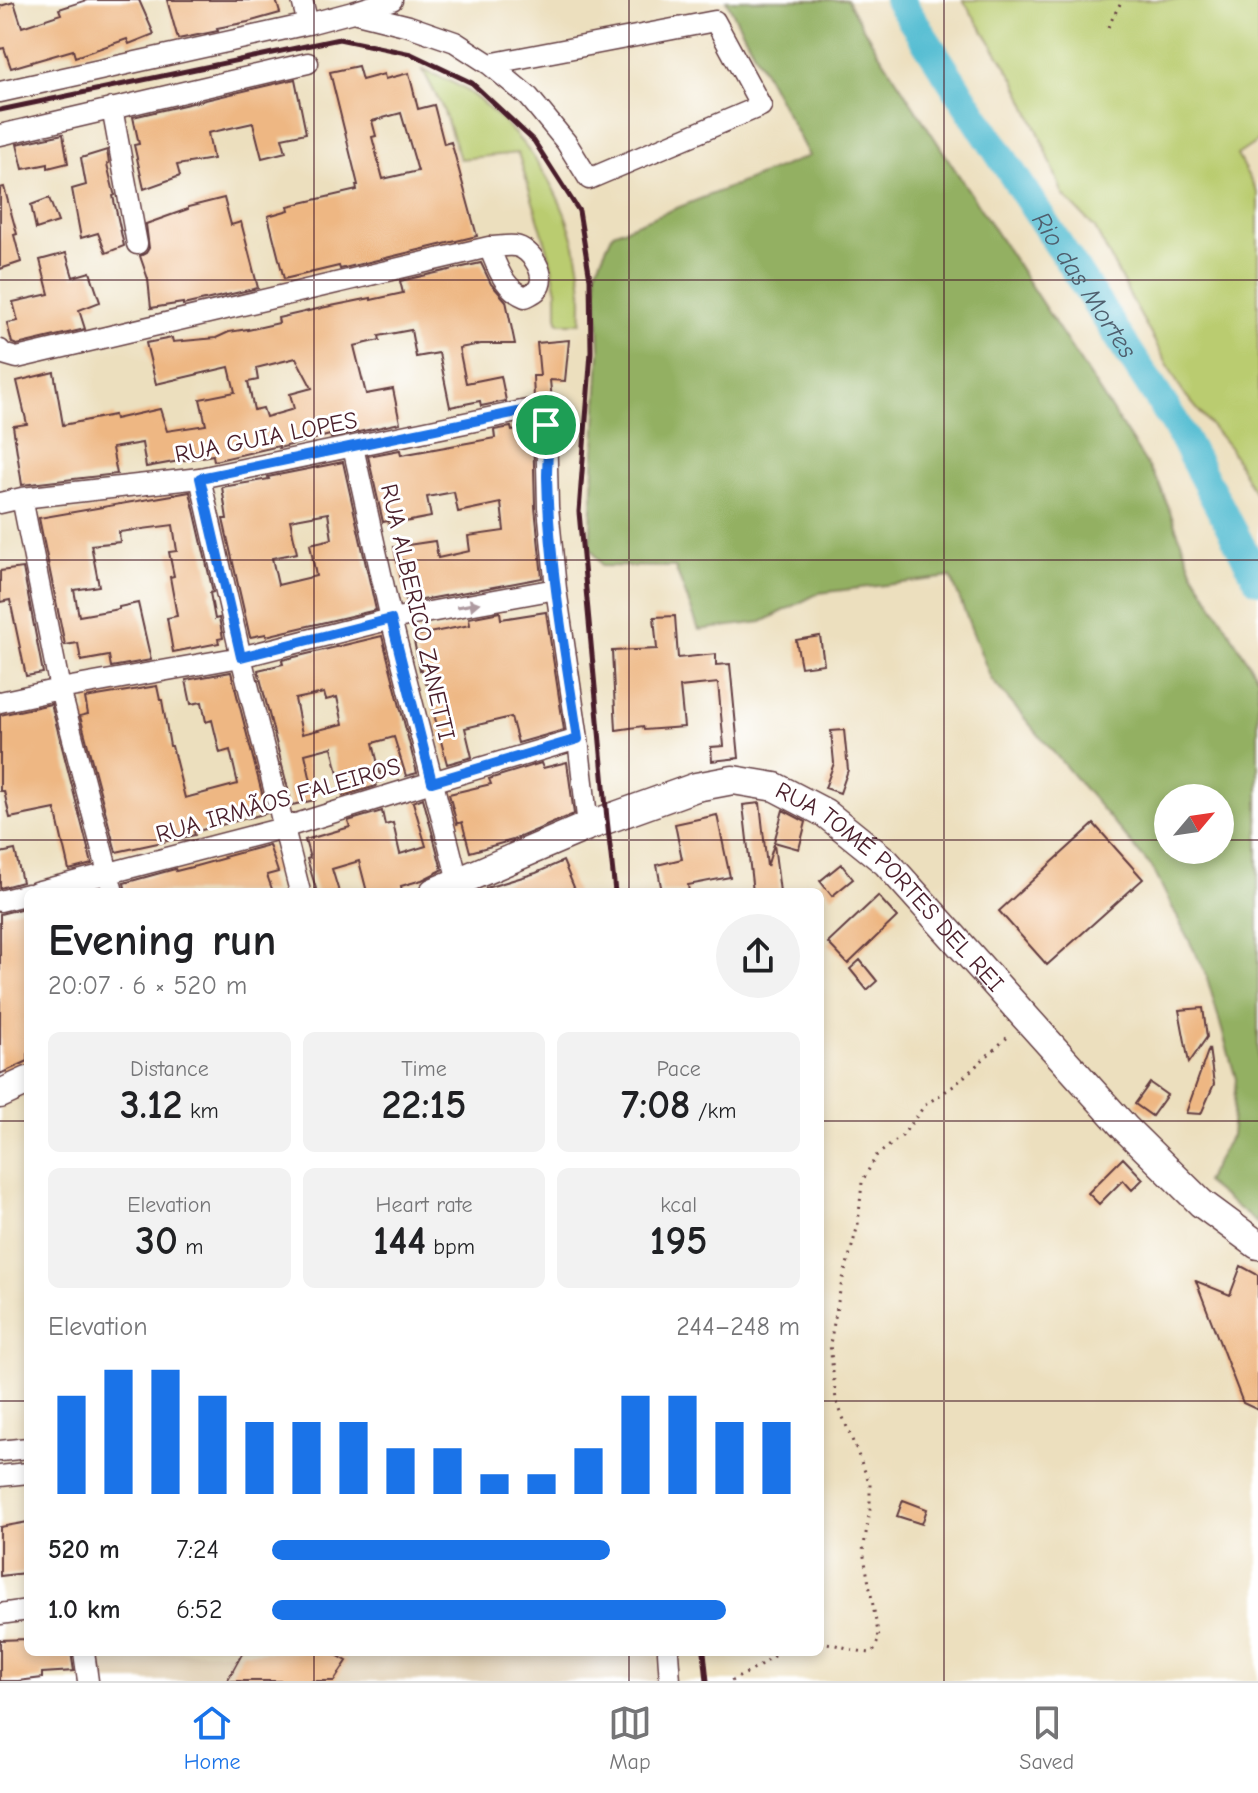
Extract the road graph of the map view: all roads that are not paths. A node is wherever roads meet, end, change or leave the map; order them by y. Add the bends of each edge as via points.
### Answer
1 (302, 0) edge
2 (392, 0) edge
3 (353, 12) junction
4 (308, 24) junction
5 (308, 63) dead end
6 (489, 64) junction
7 (0, 92) edge
8 (112, 108) junction
9 (0, 135) edge
10 (137, 244) dead end
11 (489, 247) dead end
12 (1, 352) edge
13 (353, 447) junction
14 (200, 478) junction
15 (22, 498) junction
16 (0, 503) edge
17 (556, 589) junction
18 (391, 619) junction
19 (241, 657) junction
20 (60, 689) junction
21 (0, 702) edge
22 (578, 739) junction
23 (432, 782) junction
24 (588, 826) junction
25 (283, 828) junction
26 (111, 883) edge
27 (446, 886) edge
28 (69, 888) edge
29 (299, 888) edge
30 (24, 895) edge
31 (0, 901) edge
32 (24, 1083) edge
33 (0, 1094) edge
34 (1258, 1245) edge
35 (24, 1448) edge
36 (0, 1451) edge
37 (24, 1473) edge
38 (0, 1476) edge
39 (24, 1611) edge
40 (0, 1614) edge
41 (85, 1656) edge
42 (668, 1656) edge
43 (88, 1681) edge
44 (670, 1681) edge

1 - 4 street
2 - 3 street
3 - 4 street
3 - 6 street via 455,42
4 - 7 street
5 - 8 street
6 - 6 street via 529,97 589,179 761,106 715,21
8 - 9 street
8 - 10 street
11 - 12 street via 17,358
13 - 14 street, RUA GUIA LOPES
13 - 17 street, RUA GUIA LOPES via 539,411 546,425
13 - 18 street, RUA ALBERICO ZANETTI
14 - 15 street, RUA GUIA LOPES
14 - 19 street
15 - 16 street, RUA GUIA LOPES
15 - 20 street
18 -> 17 street
17 - 22 street
18 - 19 street
18 - 23 street, RUA ALBERICO ZANETTI
19 - 20 street
19 - 25 street
20 - 21 street
20 - 26 street
22 - 23 street, RUA IRMÃOS FALEIROS
22 - 24 street
23 - 25 street, RUA IRMÃOS FALEIROS
23 - 27 street, RUA ALBERICO ZANETTI
24 - 27 main road, RUA TOMÉ PORTES DEL REI
24 - 34 main road, RUA TOMÉ PORTES DEL REI via 696,787 733,780 775,787 825,813 886,862 1126,1129 1201,1203
25 - 26 street, RUA IRMÃOS FALEIROS
25 - 29 street
26 - 28 street, RUA IRMÃOS FALEIROS
30 - 31 street
32 - 33 main road
35 - 36 street
37 - 38 street
39 - 40 street
41 - 43 street
42 - 44 street

